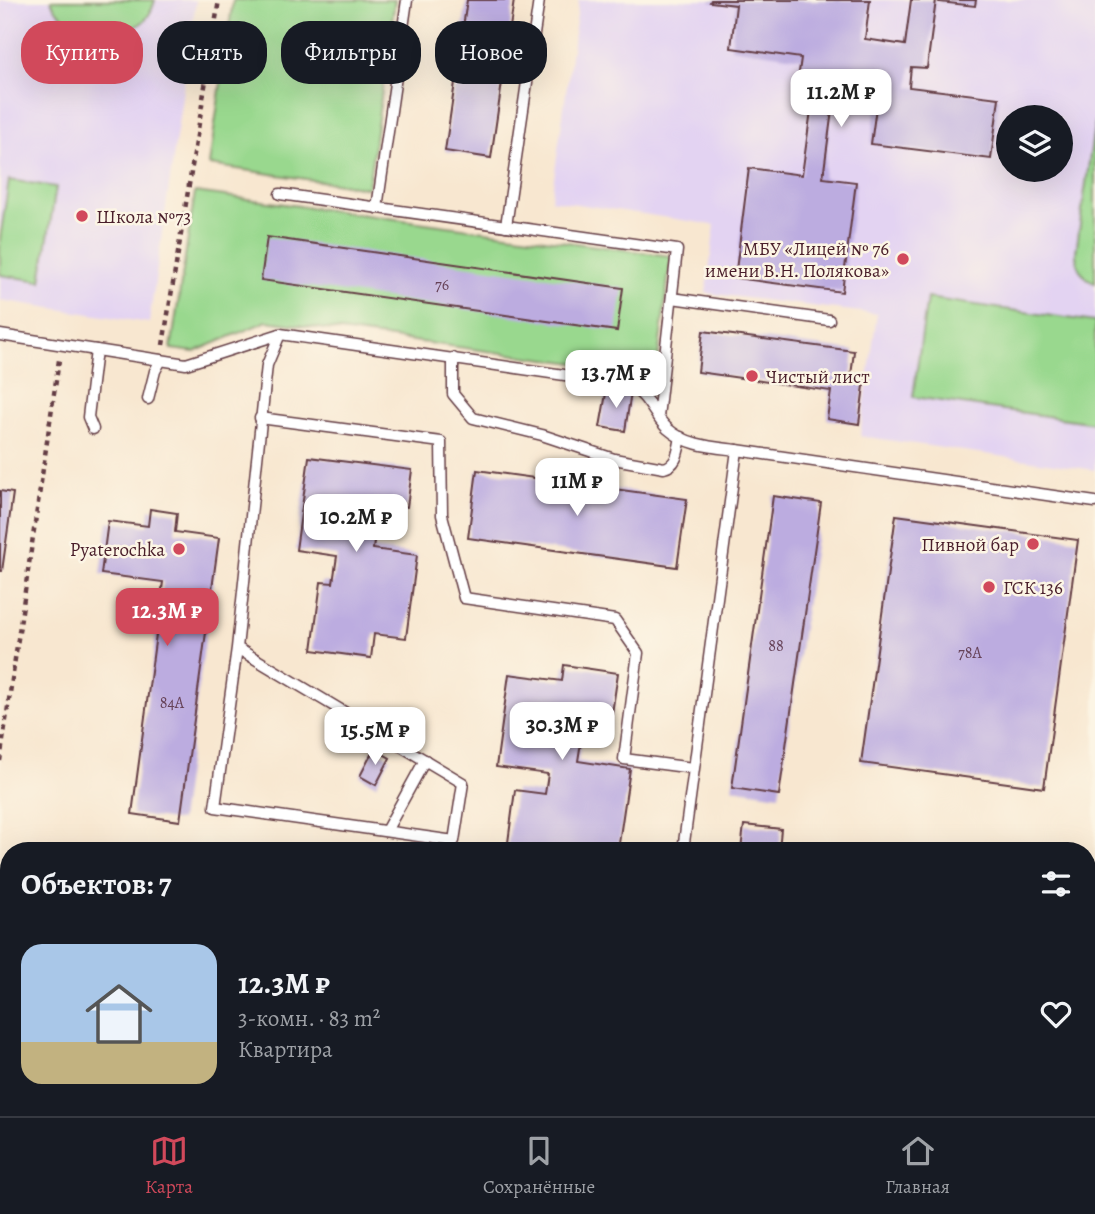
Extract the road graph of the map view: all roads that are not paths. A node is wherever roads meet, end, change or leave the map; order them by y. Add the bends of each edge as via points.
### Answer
1 (407, 0) edge
2 (539, 0) edge
3 (281, 194) dead end
4 (377, 208) junction
5 (506, 226) junction
6 (672, 298) junction
7 (829, 320) dead end
8 (280, 334) junction
9 (0, 335) edge
10 (96, 350) junction
11 (453, 358) junction
12 (161, 360) junction
13 (149, 399) dead end
14 (658, 417) junction
15 (260, 418) junction
16 (93, 429) dead end
17 (681, 437) junction
18 (737, 450) junction
19 (1095, 502) edge
20 (237, 648) junction
21 (425, 760) junction
22 (693, 768) junction
23 (386, 831) junction
24 (684, 842) edge

1 - 4 lane
2 - 5 lane
3 - 4 lane
4 - 5 lane
5 - 6 lane via 677,250
6 - 7 lane
6 - 14 lane
8 - 11 lane
8 - 12 lane via 186,364
8 - 15 lane via 267,365
9 - 10 lane
10 - 12 lane
10 - 16 lane via 88,417
11 - 14 lane via 627,384 649,402
11 - 17 lane via 453,394 472,418 614,459 664,468 675,462
12 - 13 lane
14 - 17 lane
15 - 20 lane
15 - 22 lane via 441,442 442,515 464,598 615,620 638,653 624,759
17 - 18 lane
18 - 19 lane
18 - 22 lane
20 - 21 lane
20 - 23 lane via 215,807
21 - 23 lane
21 - 23 lane via 463,783 454,841
22 - 24 lane

